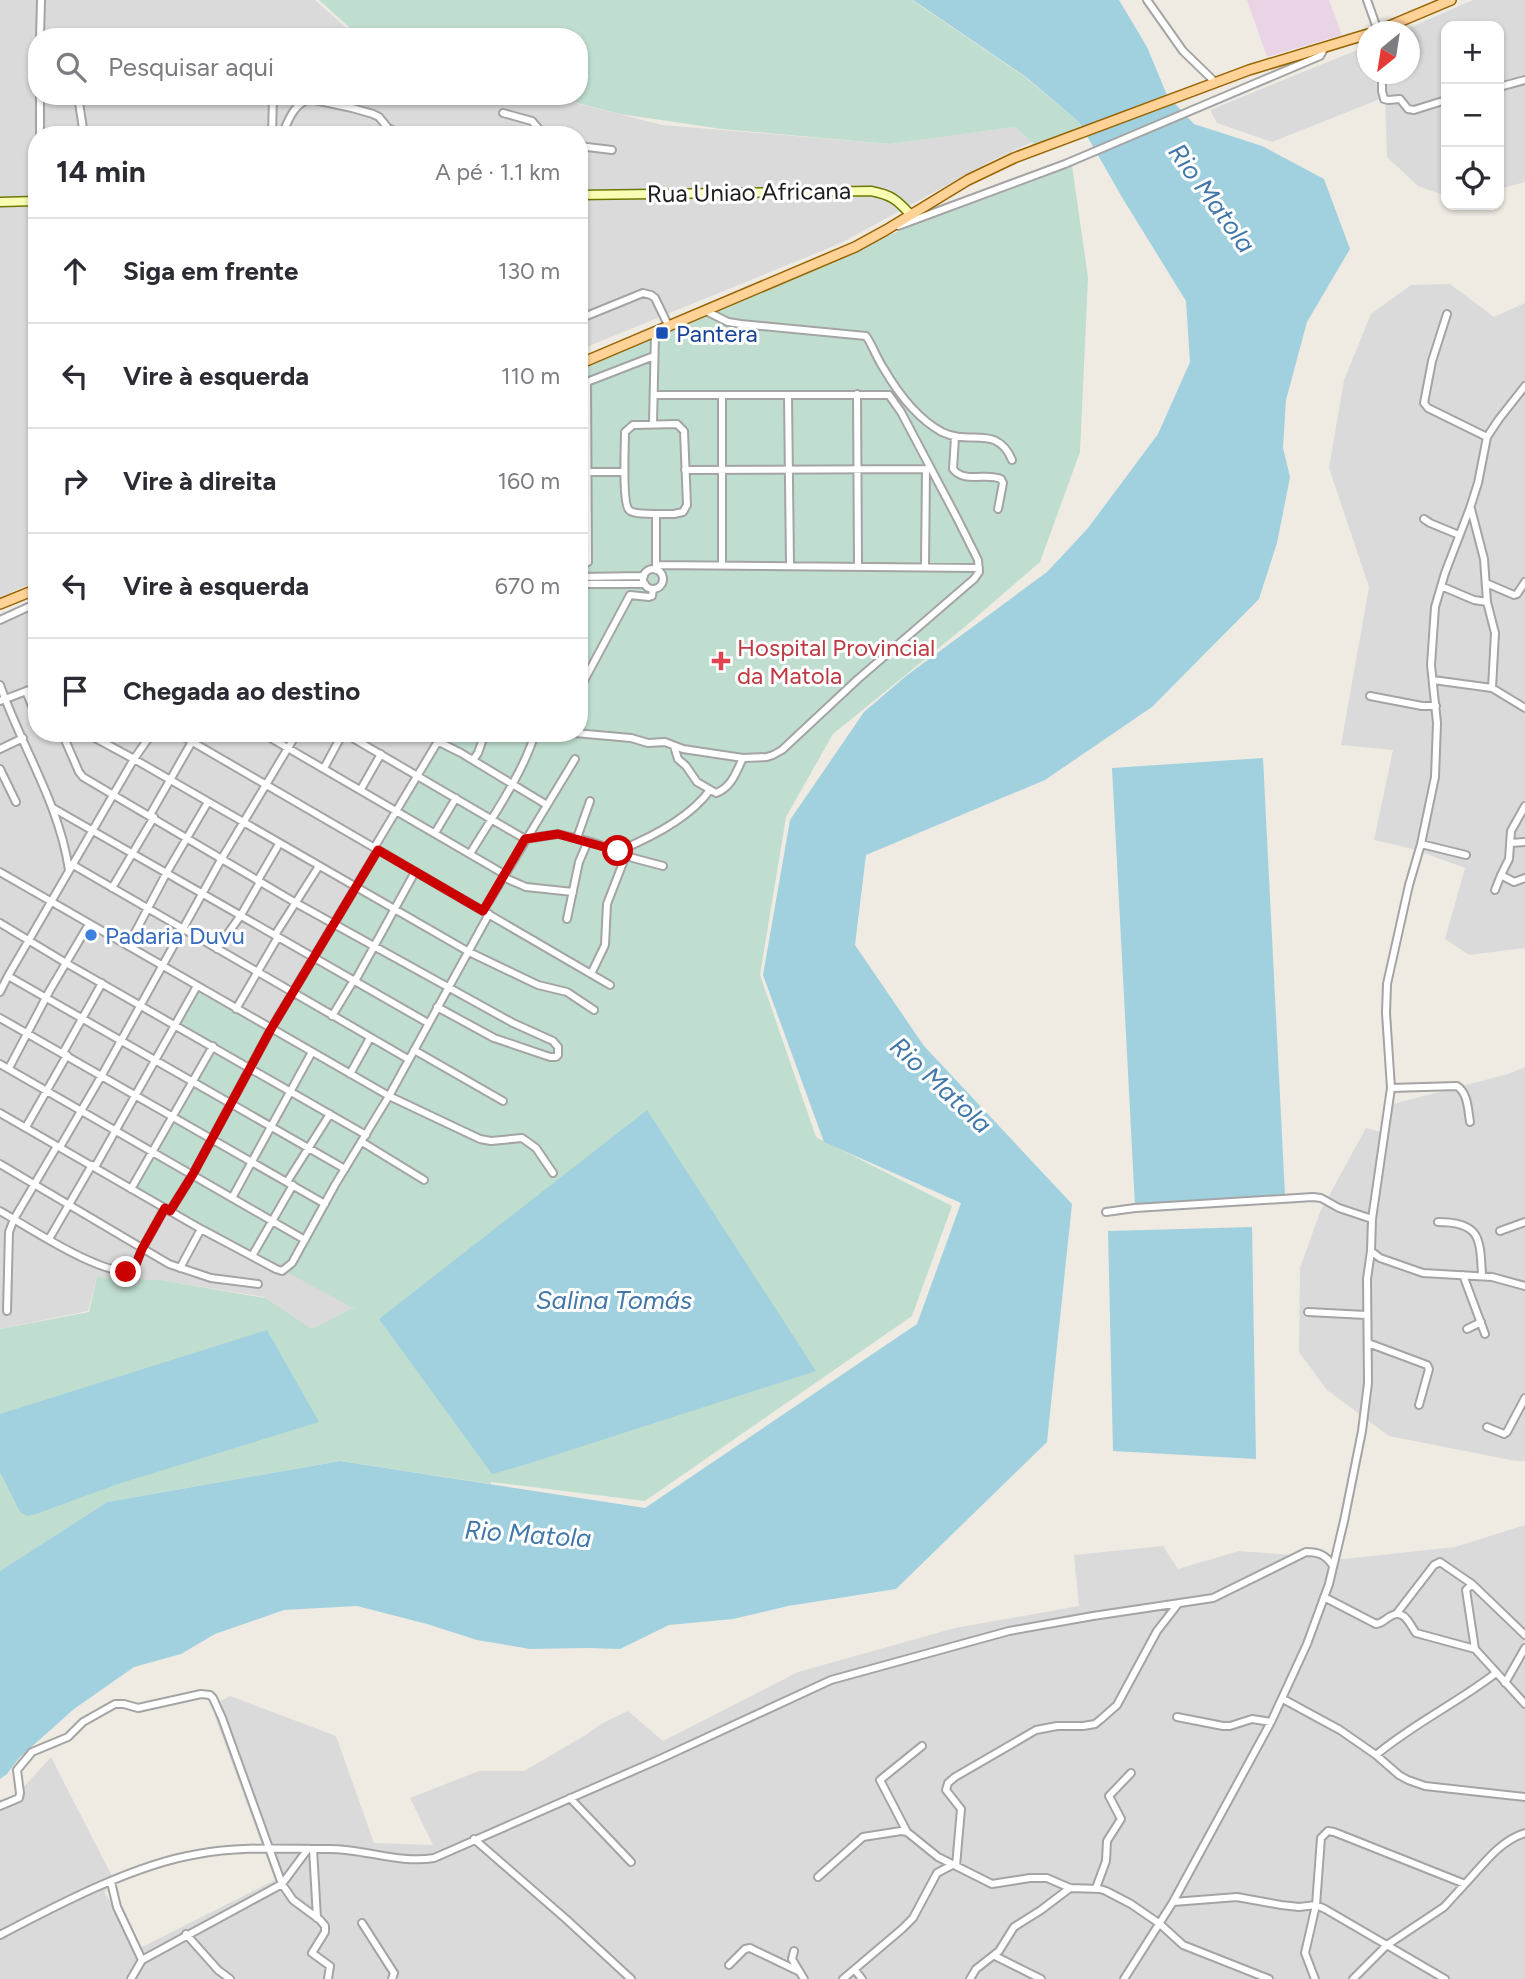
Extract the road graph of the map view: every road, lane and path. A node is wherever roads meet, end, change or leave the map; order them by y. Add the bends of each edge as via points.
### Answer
1 (41, 0) edge
2 (1146, 0) edge
3 (1367, 0) edge
4 (1451, 0) edge
5 (1375, 21) edge
6 (1402, 21) edge
7 (40, 28) edge
8 (1357, 37) edge
9 (1325, 47) junction
10 (1525, 80) edge
11 (1216, 83) junction
12 (1382, 84) edge
13 (1504, 86) edge
14 (1441, 102) edge
15 (40, 105) edge
16 (79, 105) edge
17 (273, 105) edge
18 (299, 105) edge
19 (335, 105) edge
20 (503, 113) dead end
21 (40, 126) edge
22 (83, 126) edge
23 (272, 126) edge
24 (286, 126) edge
25 (386, 126) edge
26 (536, 126) edge
27 (588, 147) edge
28 (612, 150) dead end
29 (588, 195) edge
30 (28, 201) edge
31 (0, 202) edge
32 (911, 215) junction
33 (886, 230) junction
34 (706, 312) junction
35 (588, 314) edge
36 (1447, 314) dead end
37 (669, 327) junction
38 (655, 333) junction
39 (654, 356) junction
40 (588, 360) edge
41 (588, 382) edge
42 (1525, 386) edge
43 (788, 394) junction
44 (857, 394) junction
45 (654, 395) junction
46 (722, 395) junction
47 (653, 424) junction
48 (1488, 437) junction
49 (955, 438) junction
50 (1012, 460) dead end
51 (928, 469) junction
52 (685, 470) junction
53 (723, 470) junction
54 (788, 470) junction
55 (858, 470) junction
56 (588, 472) edge
57 (624, 472) junction
58 (1470, 508) junction
59 (998, 509) dead end
60 (656, 514) junction
61 (1424, 519) dead end
62 (1459, 535) junction
63 (722, 564) junction
64 (790, 565) junction
65 (858, 566) junction
66 (656, 567) junction
67 (925, 567) junction
68 (979, 568) junction
69 (644, 576) junction
70 (588, 577) edge
71 (1525, 582) edge
72 (1486, 583) junction
73 (588, 584) edge
74 (645, 584) junction
75 (1441, 586) junction
76 (653, 589) junction
77 (28, 593) edge
78 (1487, 602) junction
79 (0, 604) edge
80 (28, 607) edge
81 (0, 620) edge
82 (588, 673) edge
83 (1433, 680) junction
84 (0, 685) edge
85 (1492, 688) junction
86 (26, 691) joint
87 (28, 696) edge
88 (1370, 696) dead end
89 (2, 699) edge
90 (1436, 706) junction
91 (1525, 708) edge
92 (588, 734) edge
93 (23, 738) junction
94 (66, 742) edge
95 (103, 742) edge
96 (146, 742) edge
97 (192, 742) joint
98 (278, 742) edge
99 (292, 742) edge
100 (338, 742) edge
101 (360, 742) edge
102 (436, 742) edge
103 (439, 742) edge
104 (482, 742) edge
105 (532, 742) edge
106 (674, 746) junction
107 (288, 748) junction
108 (0, 749) edge
109 (382, 754) junction
110 (743, 758) junction
111 (134, 759) junction
112 (575, 759) dead end
113 (473, 760) junction
114 (324, 768) junction
115 (0, 769) edge
116 (418, 775) junction
117 (170, 780) junction
118 (511, 783) junction
119 (266, 785) junction
120 (361, 789) junction
121 (710, 790) junction
122 (114, 794) junction
123 (456, 797) junction
124 (590, 801) dead end
125 (16, 802) dead end
126 (208, 802) junction
127 (547, 805) junction
128 (1525, 806) edge
129 (53, 808) junction
130 (396, 811) junction
131 (152, 816) junction
132 (491, 818) junction
133 (242, 822) junction
134 (94, 830) junction
135 (435, 833) junction
136 (187, 837) junction
137 (577, 838) junction
138 (525, 839) junction
139 (588, 841) junction
140 (1510, 842) junction
141 (1525, 842) edge
142 (279, 844) junction
143 (1421, 844) junction
144 (376, 849) junction
145 (618, 851) junction
146 (132, 852) junction
147 (470, 854) junction
148 (626, 855) junction
149 (1466, 855) dead end
150 (222, 858) junction
151 (319, 866) junction
152 (663, 866) dead end
153 (71, 868) junction
154 (167, 872) junction
155 (415, 872) junction
156 (0, 873) edge
157 (503, 875) junction
158 (1501, 875) junction
159 (1525, 878) edge
160 (259, 881) junction
161 (112, 888) junction
162 (356, 888) junction
163 (1495, 891) dead end
164 (573, 892) junction
165 (202, 893) junction
166 (52, 902) junction
167 (296, 904) junction
168 (147, 909) junction
169 (394, 909) junction
170 (486, 913) junction
171 (241, 915) junction
172 (567, 919) dead end
173 (0, 923) edge
174 (89, 924) junction
175 (334, 924) junction
176 (183, 929) junction
177 (277, 936) junction
178 (29, 939) junction
179 (128, 946) junction
180 (374, 946) junction
181 (217, 949) junction
182 (469, 952) junction
183 (315, 958) junction
184 (66, 963) junction
185 (162, 965) junction
186 (258, 972) junction
187 (591, 975) junction
188 (8, 976) junction
189 (355, 981) junction
190 (102, 984) junction
191 (610, 985) dead end
192 (197, 986) junction
193 (449, 988) junction
194 (0, 992) edge
195 (293, 993) junction
196 (47, 997) junction
197 (140, 1004) junction
198 (438, 1007) junction
199 (236, 1009) junction
200 (594, 1010) dead end
201 (332, 1016) junction
202 (0, 1018) edge
203 (83, 1018) junction
204 (428, 1023) junction
205 (175, 1024) junction
206 (271, 1029) junction
207 (29, 1033) junction
208 (370, 1038) junction
209 (121, 1040) junction
210 (213, 1046) junction
211 (414, 1050) junction
212 (312, 1052) junction
213 (65, 1054) junction
214 (408, 1059) junction
215 (155, 1060) junction
216 (0, 1063) edge
217 (9, 1068) junction
218 (251, 1068) junction
219 (350, 1074) junction
220 (102, 1075) junction
221 (192, 1081) junction
222 (1391, 1088) junction
223 (47, 1090) junction
224 (291, 1091) junction
225 (136, 1096) junction
226 (388, 1096) junction
227 (503, 1101) dead end
228 (231, 1104) junction
229 (81, 1111) junction
230 (0, 1113) edge
231 (330, 1114) junction
232 (174, 1116) junction
233 (1470, 1122) dead end
234 (272, 1126) junction
235 (26, 1127) junction
236 (117, 1131) junction
237 (211, 1138) junction
238 (364, 1138) junction
239 (58, 1146) junction
240 (308, 1147) junction
241 (153, 1152) junction
242 (252, 1162) junction
243 (0, 1164) edge
244 (94, 1166) junction
245 (345, 1169) junction
246 (554, 1173) dead end
247 (193, 1174) junction
248 (424, 1180) dead end
249 (290, 1184) junction
250 (34, 1185) junction
251 (131, 1189) junction
252 (232, 1198) junction
253 (69, 1205) junction
254 (325, 1205) junction
255 (168, 1209) junction
256 (0, 1211) edge
257 (1106, 1212) dead end
258 (14, 1219) junction
259 (1372, 1219) junction
260 (272, 1221) junction
261 (1438, 1222) dead end
262 (1523, 1225) edge
263 (201, 1229) junction
264 (1500, 1231) dead end
265 (49, 1239) junction
266 (305, 1240) junction
267 (4, 1243) edge
268 (142, 1249) junction
269 (1371, 1251) junction
270 (252, 1256) junction
271 (1380, 1258) junction
272 (1369, 1263) junction
273 (180, 1268) junction
274 (1463, 1275) junction
275 (1482, 1275) junction
276 (258, 1284) dead end
277 (1525, 1286) edge
278 (7, 1311) dead end
279 (1308, 1312) dead end
280 (1366, 1315) junction
281 (1481, 1322) junction
282 (1466, 1329) dead end
283 (1485, 1334) dead end
284 (1368, 1343) junction
285 (1525, 1398) edge
286 (1419, 1405) dead end
287 (1487, 1427) dead end
288 (1332, 1566) junction
289 (1472, 1584) junction
290 (1324, 1597) junction
291 (1178, 1604) junction
292 (1397, 1613) junction
293 (1525, 1635) edge
294 (1525, 1648) edge
295 (1475, 1649) junction
296 (1496, 1673) junction
297 (1505, 1683) junction
298 (1283, 1699) junction
299 (1525, 1704) edge
300 (1177, 1717) dead end
301 (1271, 1722) junction
302 (922, 1746) dead end
303 (1376, 1755) junction
304 (1131, 1773) dead end
305 (1525, 1797) edge
306 (570, 1798) junction
307 (0, 1806) edge
308 (908, 1832) junction
309 (1525, 1833) edge
310 (474, 1839) junction
311 (268, 1848) junction
312 (310, 1849) junction
313 (631, 1862) dead end
314 (954, 1866) junction
315 (818, 1877) dead end
316 (111, 1882) junction
317 (282, 1884) junction
318 (1465, 1884) junction
319 (1070, 1888) junction
320 (1096, 1888) junction
321 (1173, 1902) junction
322 (1316, 1905) junction
323 (317, 1918) junction
324 (362, 1923) dead end
325 (1160, 1924) junction
326 (186, 1934) junction
327 (0, 1935) edge
328 (1387, 1945) junction
329 (794, 1951) dead end
330 (995, 1956) junction
331 (142, 1960) junction
332 (729, 1965) dead end
333 (855, 1970) junction
334 (798, 1971) junction
335 (395, 1977) edge
336 (1128, 1978) edge
337 (131, 1979) edge
338 (230, 1979) edge
339 (328, 1979) edge
340 (631, 1979) edge
341 (804, 1979) edge
342 (843, 1979) edge
343 (862, 1979) edge
344 (970, 1979) edge
345 (1041, 1979) edge
346 (1269, 1979) edge
347 (1315, 1979) edge
348 (1353, 1979) edge
349 (1445, 1979) edge

1 - 7 street
2 - 11 street via 1183,51
3 - 5 street
4 - 6 main road
8 - 9 main road
9 - 11 main road
9 - 33 street via 1310,61 1205,106
10 - 13 street
11 - 32 main road via 1074,134 980,174
12 - 14 street via 1384,99 1401,99 1408,109
15 - 21 street
16 - 22 street
17 - 23 street
18 - 24 street
19 - 25 street via 373,114
20 - 26 street
27 - 28 street
29 - 32 main road, Rua Uniao Africana via 871,191 895,198
30 - 31 main road
32 - 33 main road
33 - 34 main road
34 - 37 main road
34 - 49 street via 741,324 866,336 884,370 916,412
35 - 37 street via 643,293 655,298
36 - 48 street via 1424,402
37 - 38 main road
38 - 39 street
38 - 40 main road
39 - 41 street
39 - 45 street
42 - 48 street
43 - 44 street
43 - 46 street
43 - 54 street
44 - 51 street via 884,393 893,398
44 - 55 street
45 - 46 street
45 - 47 street
46 - 53 street
47 - 52 street via 677,424 684,431
47 - 57 street via 633,425 625,432
48 - 58 street
49 - 50 street via 997,440
49 - 59 street via 953,469 962,476 1001,479
51 - 55 street
51 - 67 street
51 - 68 street
52 - 53 street
52 - 60 street via 687,505 683,512
53 - 54 street
53 - 63 street
54 - 55 street
54 - 64 street
55 - 65 street
56 - 57 street
57 - 60 street via 627,509
58 - 62 street
58 - 72 street
60 - 66 street
61 - 62 street
62 - 75 street
63 - 64 street
63 - 66 street
64 - 65 street
65 - 67 street
66 - 69 street
66 - 76 street via 663,582
67 - 68 street
68 - 110 street via 974,579 782,750
69 - 70 street
69 - 74 street
71 - 72 street via 1514,595
72 - 78 street
73 - 74 street
74 - 76 street
75 - 78 street
75 - 83 street via 1432,627
76 - 82 street via 649,597 630,595
77 - 79 main road
78 - 85 street via 1495,633
80 - 81 street
83 - 85 street
83 - 90 street
84 - 89 street
85 - 91 street
86 - 87 street
86 - 89 street
88 - 90 street
89 - 93 street
90 - 143 street via 1436,777
92 - 106 street
93 - 108 street
93 - 129 street
94 - 122 street via 80,774
95 - 111 street
96 - 111 street
97 - 117 street
97 - 119 street
98 - 107 street
99 - 107 street
100 - 114 street
101 - 109 street
102 - 116 street
103 - 113 street
104 - 113 street
105 - 118 street
106 - 110 street
106 - 121 street via 678,759
107 - 114 street
107 - 119 street
109 - 116 street
109 - 120 street
110 - 121 street via 727,788 718,793
111 - 117 street
111 - 122 street
112 - 127 street
113 - 118 street
114 - 120 street
115 - 125 street
116 - 123 street
116 - 130 street
117 - 126 street
117 - 131 street
118 - 127 street
118 - 132 street
119 - 133 street
119 - 144 street
120 - 130 street
121 - 145 street via 698,805 671,823
122 - 131 street
122 - 134 street
123 - 132 street
123 - 135 street
124 - 137 street
126 - 133 street
126 - 136 street
127 - 138 street
128 - 140 street
129 - 134 street
129 - 153 street
130 - 135 street
130 - 144 street
131 - 136 street
131 - 146 street
132 - 138 street
132 - 147 street
133 - 142 street
133 - 150 street
134 - 146 street
134 - 153 street
135 - 147 street
136 - 150 street
136 - 154 street
137 - 138 street via 552,834
137 - 139 street
138 - 157 street
139 - 145 street
139 - 164 street
140 - 141 street
140 - 158 street via 1509,859
142 - 151 street
142 - 160 street
143 - 149 street
143 - 222 street via 1387,984
144 - 155 street
144 - 162 street
145 - 148 street
146 - 154 street
146 - 161 street
147 - 157 street
148 - 152 street
148 - 187 street via 607,904 605,945
150 - 160 street
150 - 165 street
151 - 162 street
151 - 167 street
153 - 161 street
153 - 166 street
154 - 165 street
154 - 168 street
155 - 169 street
155 - 170 street
156 - 166 street
157 - 164 street via 526,887
157 - 170 street
158 - 159 street via 1514,883
158 - 163 street
160 - 167 street
160 - 171 street
161 - 168 street
162 - 169 street
162 - 175 street
164 - 172 street
165 - 171 street
165 - 176 street
166 - 174 street
166 - 178 street
167 - 175 street
167 - 177 street
168 - 176 street
168 - 179 street
169 - 180 street
169 - 182 street
170 - 182 street
170 - 187 street
171 - 177 street
171 - 181 street
173 - 178 street
174 - 179 street
174 - 184 street
175 - 180 street
175 - 183 street
176 - 181 street
176 - 185 street
177 - 183 street
177 - 186 street
178 - 184 street
178 - 188 street
179 - 185 street
180 - 189 street
180 - 193 street
181 - 186 street
182 - 193 street
182 - 200 street via 538,985 567,992
183 - 189 street
183 - 195 street
184 - 190 street
184 - 196 street
185 - 192 street
185 - 197 street
186 - 195 street
186 - 199 street
187 - 191 street
188 - 194 street
188 - 196 street
189 - 201 street
189 - 204 street
190 - 197 street
190 - 203 street
192 - 199 street
192 - 205 street
193 - 198 street
193 - 198 street via 553,1041 558,1055 550,1057 494,1038
195 - 201 street
195 - 206 street
196 - 203 street
196 - 207 street
197 - 205 street
197 - 209 street
198 - 204 street
199 - 206 street
201 - 208 street
202 - 207 street
203 - 209 street
203 - 213 street
204 - 211 street
205 - 210 street
205 - 215 street
206 - 212 street
206 - 218 street
207 - 213 street
207 - 217 street
208 - 214 street
208 - 219 street
209 - 215 street
209 - 220 street
210 - 218 street
210 - 221 street
211 - 214 street
211 - 227 street
212 - 219 street
212 - 224 street
213 - 220 street
213 - 223 street
214 - 226 street
215 - 221 street
215 - 225 street
216 - 217 street
217 - 223 street
218 - 224 street
218 - 228 street
219 - 226 street
220 - 225 street
220 - 229 street
221 - 228 street
221 - 232 street
222 - 233 street via 1462,1088
222 - 259 street
223 - 229 street
223 - 235 street
224 - 231 street
224 - 234 street
225 - 232 street
225 - 236 street
226 - 238 street
226 - 246 street via 480,1139 522,1138 536,1148
228 - 234 street
228 - 237 street
229 - 236 street
229 - 239 street
230 - 235 street
231 - 238 street
231 - 240 street
232 - 237 street
232 - 241 street
234 - 240 street
234 - 242 street
235 - 239 street
236 - 241 street
236 - 244 street
237 - 242 street
237 - 247 street
238 - 245 street
238 - 248 street
239 - 244 street
239 - 250 street
240 - 245 street
240 - 249 street
241 - 247 street
241 - 251 street
242 - 249 street
242 - 252 street
243 - 250 street
244 - 251 street
244 - 253 street
245 - 254 street
247 - 252 street
247 - 255 street
249 - 254 street
249 - 260 street
250 - 253 street
250 - 258 street
251 - 255 street
252 - 260 street
253 - 265 street
253 - 268 street
254 - 266 street
255 - 263 street
255 - 268 street
256 - 258 street
257 - 259 street via 1313,1197
258 - 265 street
258 - 267 street
259 - 269 street
260 - 266 street
260 - 270 street
261 - 275 street via 1462,1224 1474,1232
262 - 264 street
263 - 270 street
263 - 273 street
265 - 268 street via 88,1261 126,1272 134,1269
266 - 270 street via 292,1264 282,1271
267 - 278 street
268 - 273 street
269 - 271 street
269 - 272 street
271 - 272 street
271 - 274 street via 1423,1273
272 - 280 street
273 - 276 street via 211,1278
274 - 275 street
274 - 281 street
275 - 277 street
279 - 280 street
280 - 284 street
281 - 282 street
281 - 283 street
284 - 286 street via 1427,1366
284 - 288 street via 1363,1431
285 - 287 street via 1507,1433
288 - 290 street
288 - 291 street via 1322,1554 1306,1552 1223,1595
289 - 292 street via 1437,1563
289 - 293 street
289 - 295 street via 1466,1590
290 - 292 street via 1376,1624
290 - 298 street
291 - 306 street via 1009,1632 831,1680
291 - 314 street via 1157,1631 1117,1705 1095,1724 1036,1730 948,1783 946,1790 961,1809
292 - 295 street via 1416,1633
294 - 297 street
295 - 296 street
296 - 297 street
296 - 303 street
297 - 299 street
298 - 301 street
298 - 303 street
300 - 301 street via 1223,1726 1252,1719
301 - 321 street
302 - 308 street via 880,1780
303 - 305 street via 1399,1775 1425,1786
304 - 320 street via 1109,1796 1121,1819 1107,1841 1107,1861
306 - 310 street
306 - 313 street
307 - 311 street via 19,1798 17,1770 32,1752 68,1737 83,1722 115,1704 138,1708 205,1693 213,1698 222,1718
308 - 314 street
308 - 315 street via 863,1837
309 - 318 street via 1498,1849
310 - 312 street via 427,1859
310 - 340 street
311 - 312 street
311 - 316 street via 195,1854
311 - 317 street
312 - 317 street
312 - 323 street
314 - 319 street via 992,1884 1047,1878
314 - 333 street via 937,1873 913,1918
316 - 327 street
316 - 331 street via 117,1907
317 - 323 street via 293,1900
317 - 326 street
318 - 322 street via 1328,1831 1321,1838
318 - 328 street via 1444,1907
319 - 320 street
319 - 330 street via 1014,1927
320 - 325 street
321 - 322 street via 1237,1897 1298,1907
321 - 325 street
322 - 328 street
322 - 347 street via 1305,1953
323 - 339 street via 325,1929 312,1953 330,1966
324 - 335 street
325 - 336 street
325 - 346 street via 1183,1945
326 - 331 street
326 - 338 street
328 - 348 street
328 - 349 street
329 - 334 street via 792,1959
330 - 344 street
330 - 345 street
331 - 337 street
332 - 334 street via 750,1948
333 - 342 street
333 - 343 street
334 - 341 street

